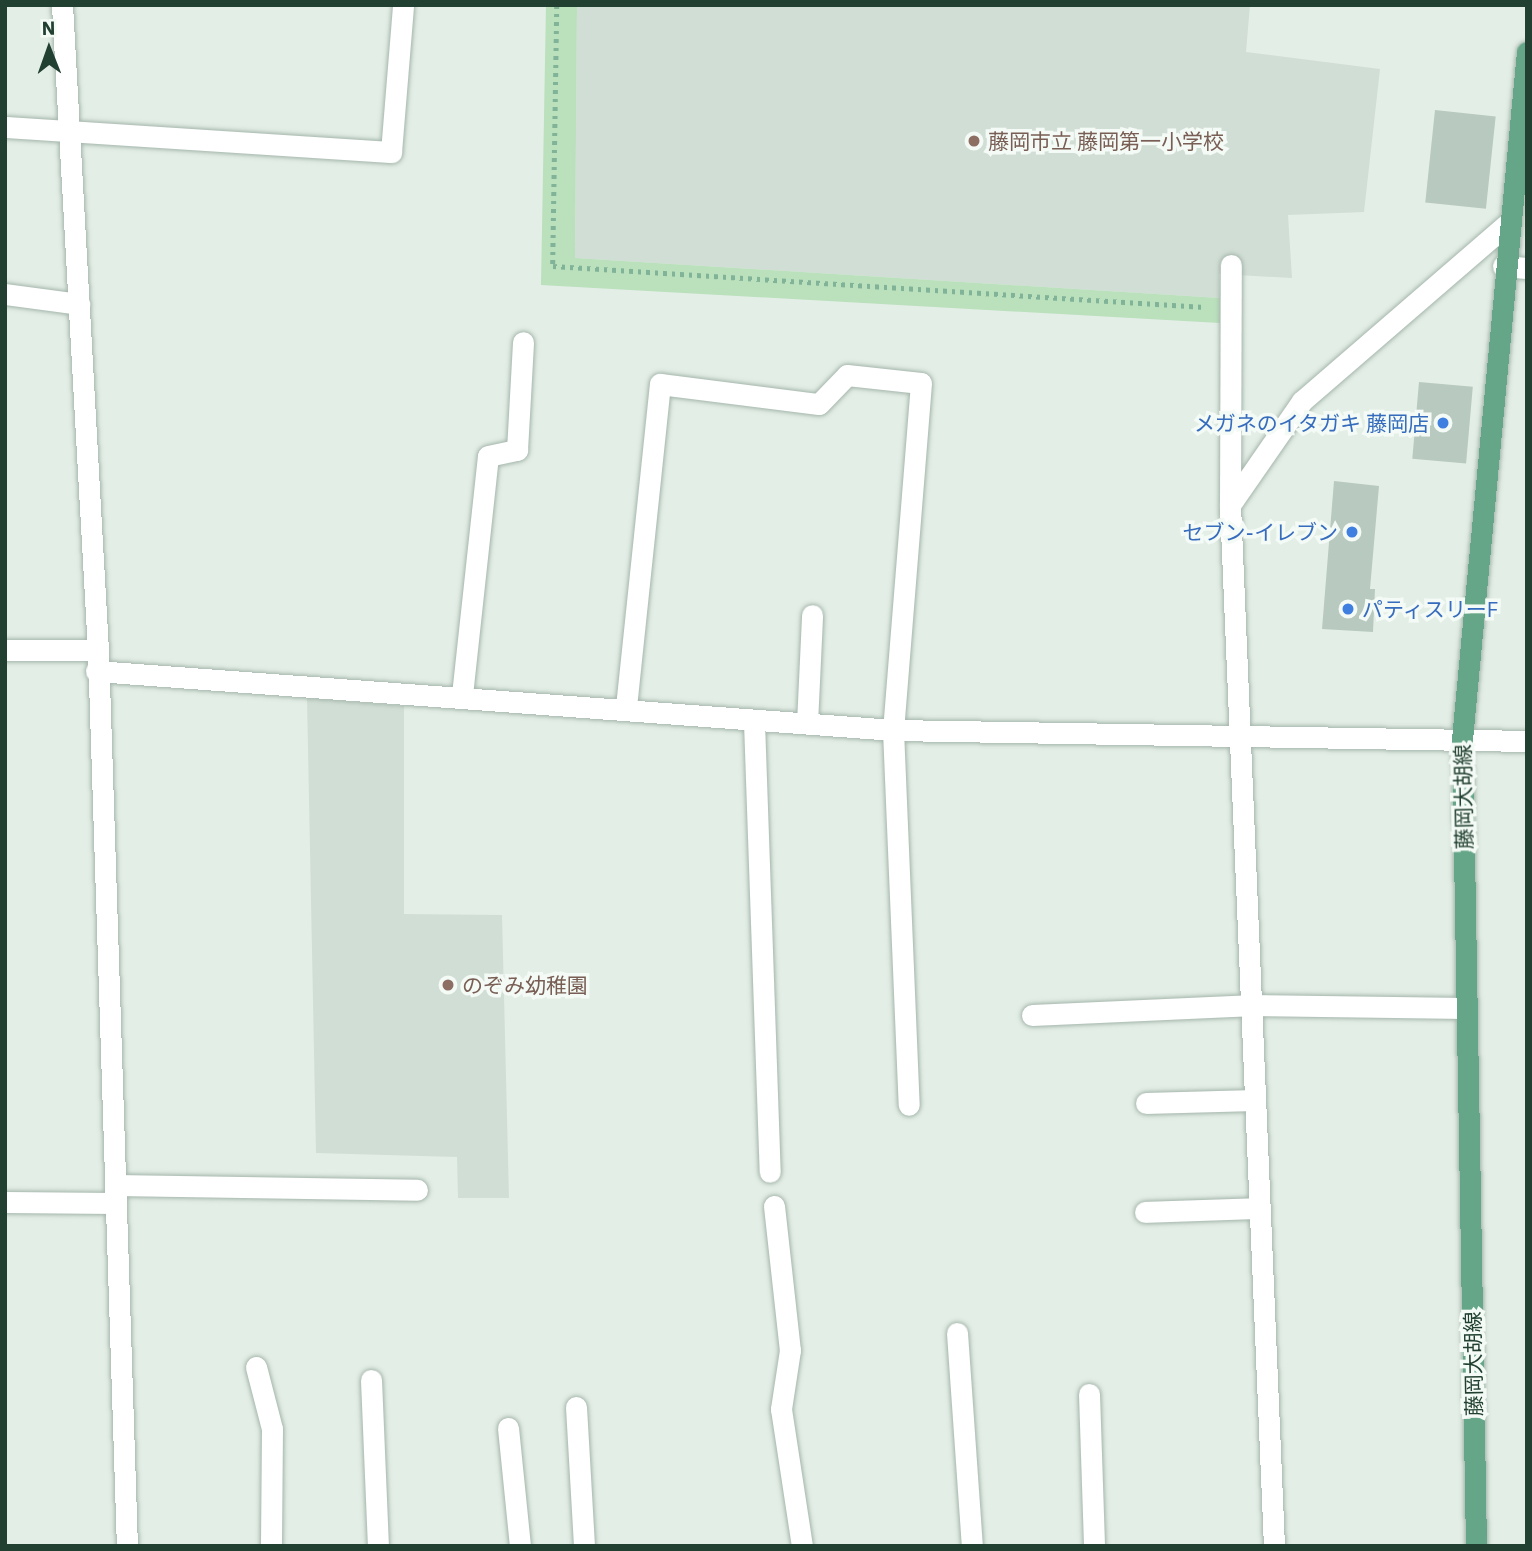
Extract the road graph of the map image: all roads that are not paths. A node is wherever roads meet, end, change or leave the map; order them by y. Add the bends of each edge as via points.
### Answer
1 (62, 5) edge
2 (403, 5) edge
3 (1527, 52) edge
4 (5, 127) edge
5 (69, 132) junction
6 (1508, 223) junction
7 (1231, 265) dead end
8 (1503, 266) junction
9 (1527, 268) edge
10 (5, 294) edge
11 (79, 304) junction
12 (523, 342) dead end
13 (1230, 505) junction
14 (812, 614) dead end
15 (5, 650) edge
16 (97, 661) junction
17 (463, 695) junction
18 (626, 707) junction
19 (754, 722) junction
20 (807, 723) junction
21 (893, 730) junction
22 (1462, 739) junction
23 (1235, 740) junction
24 (1527, 741) edge
25 (1249, 1005) junction
26 (1466, 1009) junction
27 (1032, 1015) dead end
28 (1254, 1100) junction
29 (1146, 1103) dead end
30 (909, 1105) dead end
31 (770, 1172) dead end
32 (417, 1190) dead end
33 (115, 1194) junction
34 (5, 1202) edge
35 (774, 1206) dead end
36 (1260, 1208) junction
37 (1145, 1212) dead end
38 (957, 1333) dead end
39 (256, 1367) dead end
40 (371, 1380) dead end
41 (1089, 1394) dead end
42 (576, 1407) dead end
43 (508, 1428) dead end
44 (127, 1546) edge
45 (271, 1546) edge
46 (378, 1546) edge
47 (520, 1546) edge
48 (584, 1546) edge
49 (803, 1546) edge
50 (972, 1546) edge
51 (1094, 1546) edge
52 (1275, 1546) edge
53 (1476, 1546) edge

1 - 5 street
2 - 5 street via 391,152
3 - 6 main road, 藤岡大胡線
4 - 5 street
5 - 11 street
6 - 8 main road, 藤岡大胡線
6 - 13 street via 1302,401
7 - 13 street
8 - 9 street
8 - 22 main road, 藤岡大胡線
10 - 11 street
11 - 16 street
12 - 17 street via 517,450 488,456
13 - 23 street
14 - 20 street
15 - 16 street
16 - 17 street
16 - 33 street
17 - 18 street
18 - 19 street
18 - 21 street via 660,384 819,404 847,375 921,383
19 - 20 street
19 - 31 street
20 - 21 street
21 - 23 street
21 - 30 street
22 - 23 street
22 - 24 street
22 - 26 main road, 藤岡大胡線
23 - 25 street
25 - 26 street
25 - 27 street
25 - 28 street
26 - 53 main road, 藤岡大胡線
28 - 29 street
28 - 36 street
32 - 33 street
33 - 34 street
33 - 44 street
35 - 49 street via 790,1350 781,1409
36 - 37 street
36 - 52 street
38 - 50 street
39 - 45 street via 272,1429
40 - 46 street
41 - 51 street
42 - 48 street
43 - 47 street

